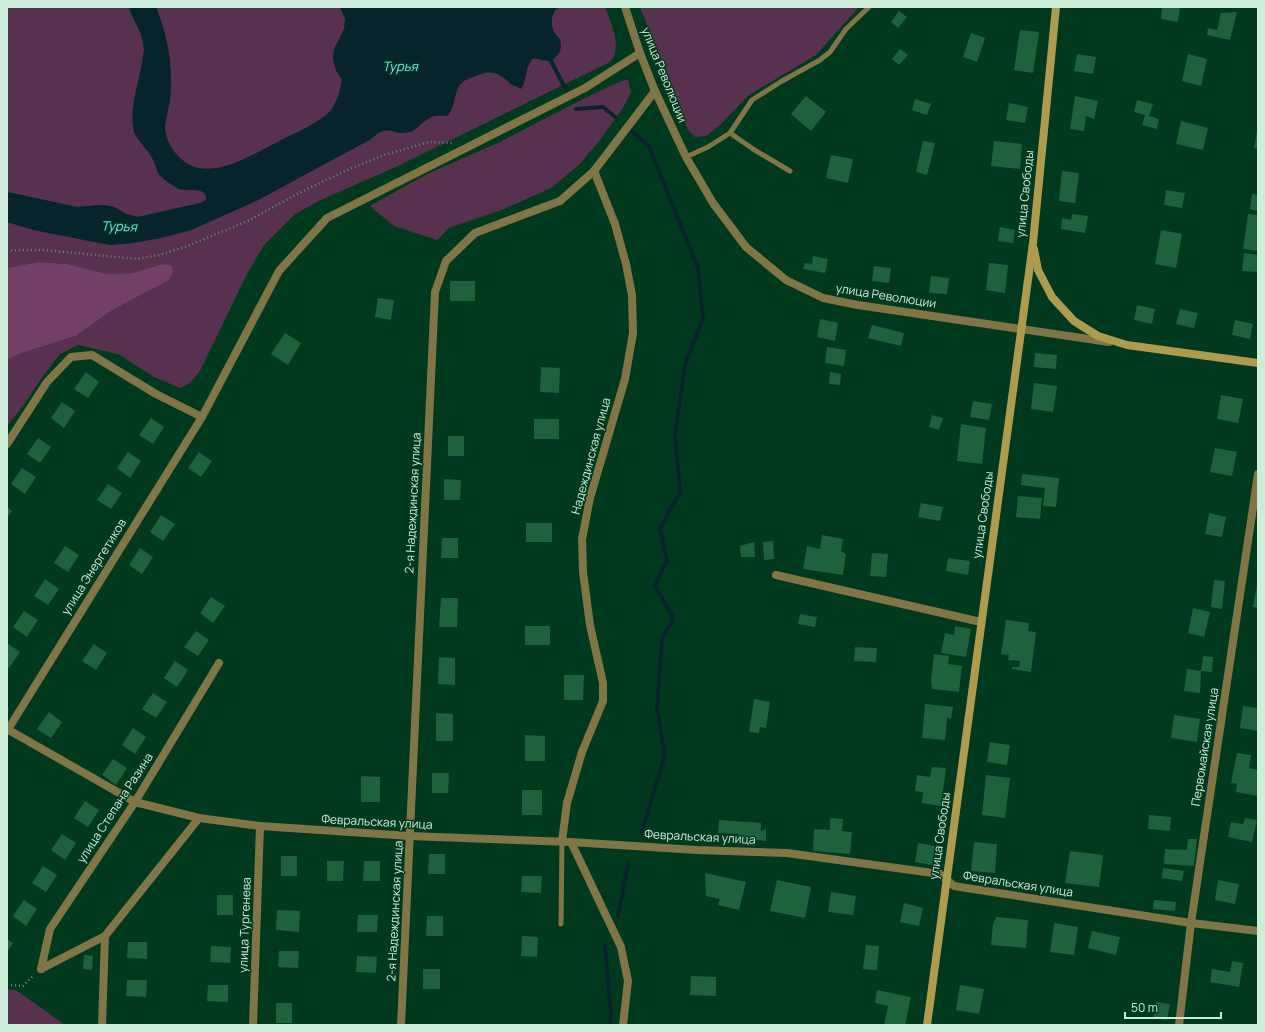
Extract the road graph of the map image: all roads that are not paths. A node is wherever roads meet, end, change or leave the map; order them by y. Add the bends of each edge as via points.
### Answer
1 (625, 7) edge
2 (869, 7) edge
3 (1056, 7) edge
4 (640, 53) junction
5 (655, 91) junction
6 (730, 133) junction
7 (686, 156) junction
8 (594, 171) junction
9 (790, 171) dead end
10 (1033, 243) junction
11 (1020, 329) junction
12 (1127, 344) junction
13 (1258, 363) edge
14 (202, 417) junction
15 (7, 444) edge
16 (1258, 474) edge
17 (776, 575) dead end
18 (981, 622) junction
19 (219, 663) dead end
20 (7, 730) edge
21 (135, 802) junction
22 (199, 818) junction
23 (260, 826) junction
24 (410, 836) junction
25 (562, 841) junction
26 (571, 842) junction
27 (947, 880) junction
28 (1191, 923) junction
29 (561, 924) dead end
30 (1258, 931) edge
31 (105, 936) junction
32 (102, 1025) edge
33 (253, 1025) edge
34 (402, 1025) edge
35 (623, 1025) edge
36 (927, 1025) edge
37 (1179, 1025) edge

1 - 4 street, улица Революции
2 - 6 lane via 820,60 752,100
3 - 10 main road, улица Свободы
4 - 5 street, улица Революции
4 - 14 street, улица Энергетиков via 585,88 327,218 280,271
5 - 7 street, улица Революции
5 - 8 street, 2-я Надеждинская улица
6 - 7 lane via 708,147
6 - 9 lane
7 - 11 street, улица Революции via 713,203 746,248 786,280 822,298 858,306
8 - 24 street, 2-я Надеждинская улица via 560,202 475,233 446,262 435,292
8 - 25 street, Надеждинская улица via 615,224 626,264 632,295 633,333 625,379 590,498 582,539 583,572 590,625 603,683 603,702 582,752 567,803
10 - 11 main road, улица Свободы
10 - 12 main road via 1038,270 1052,297 1074,321 1098,336
11 - 12 street, улица Революции
11 - 18 main road, улица Свободы
12 - 13 main road, улица Революции
14 - 15 street via 156,394 92,355 71,357 47,382
14 - 20 street, улица Энергетиков
16 - 28 street, Первомайская улица
17 - 18 street
18 - 27 main road, улица Свободы
19 - 21 street, улица Степана Разина
20 - 21 street, Февральская улица
21 - 22 street, Февральская улица
21 - 31 street, улица Степана Разина via 50,929 41,969
22 - 23 street, Февральская улица
22 - 31 street
23 - 24 street, Февральская улица
23 - 33 street, улица Тургенева
24 - 25 street, Февральская улица
24 - 34 street, 2-я Надеждинская улица
25 - 26 street, Февральская улица
25 - 29 lane
26 - 27 street, Февральская улица via 787,853 940,874
26 - 35 street via 621,947 628,981
27 - 28 street, Февральская улица via 954,886
27 - 36 main road, улица Свободы
28 - 30 street, Февральская улица
28 - 37 street, Первомайская улица
31 - 32 street

